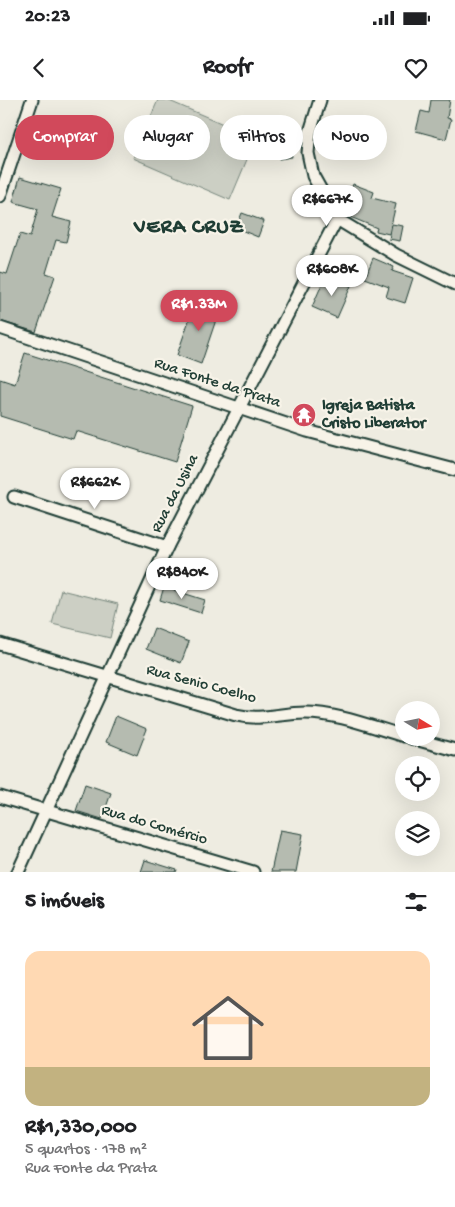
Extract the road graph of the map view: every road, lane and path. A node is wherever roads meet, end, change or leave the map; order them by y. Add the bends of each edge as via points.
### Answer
1 (32, 100) edge
2 (320, 100) edge
3 (0, 196) edge
4 (336, 218) junction
5 (455, 284) edge
6 (0, 328) edge
7 (238, 409) junction
8 (455, 470) edge
9 (14, 497) dead end
10 (167, 547) junction
11 (0, 644) edge
12 (108, 676) junction
13 (395, 734) edge
14 (440, 746) edge
15 (455, 750) edge
16 (0, 797) edge
17 (46, 811) junction
18 (18, 872) edge
19 (253, 872) edge

1 - 3 street
2 - 4 street via 310,132 308,153 313,176
4 - 5 street via 388,250
4 - 7 street, Rua da Usina
6 - 7 street, Rua Fonte da Prata
7 - 8 street, Rua Fonte da Prata via 307,431
7 - 10 street, Rua da Usina
9 - 10 street
10 - 12 street, Rua da Usina
11 - 12 street, Rua Senio Coelho
12 - 13 street, Rua Senio Coelho via 251,718 321,714
12 - 17 street, Rua da Usina
14 - 15 street
16 - 17 street, Rua do Comércio
17 - 18 street, Rua da Usina
17 - 19 street, Rua do Comércio

